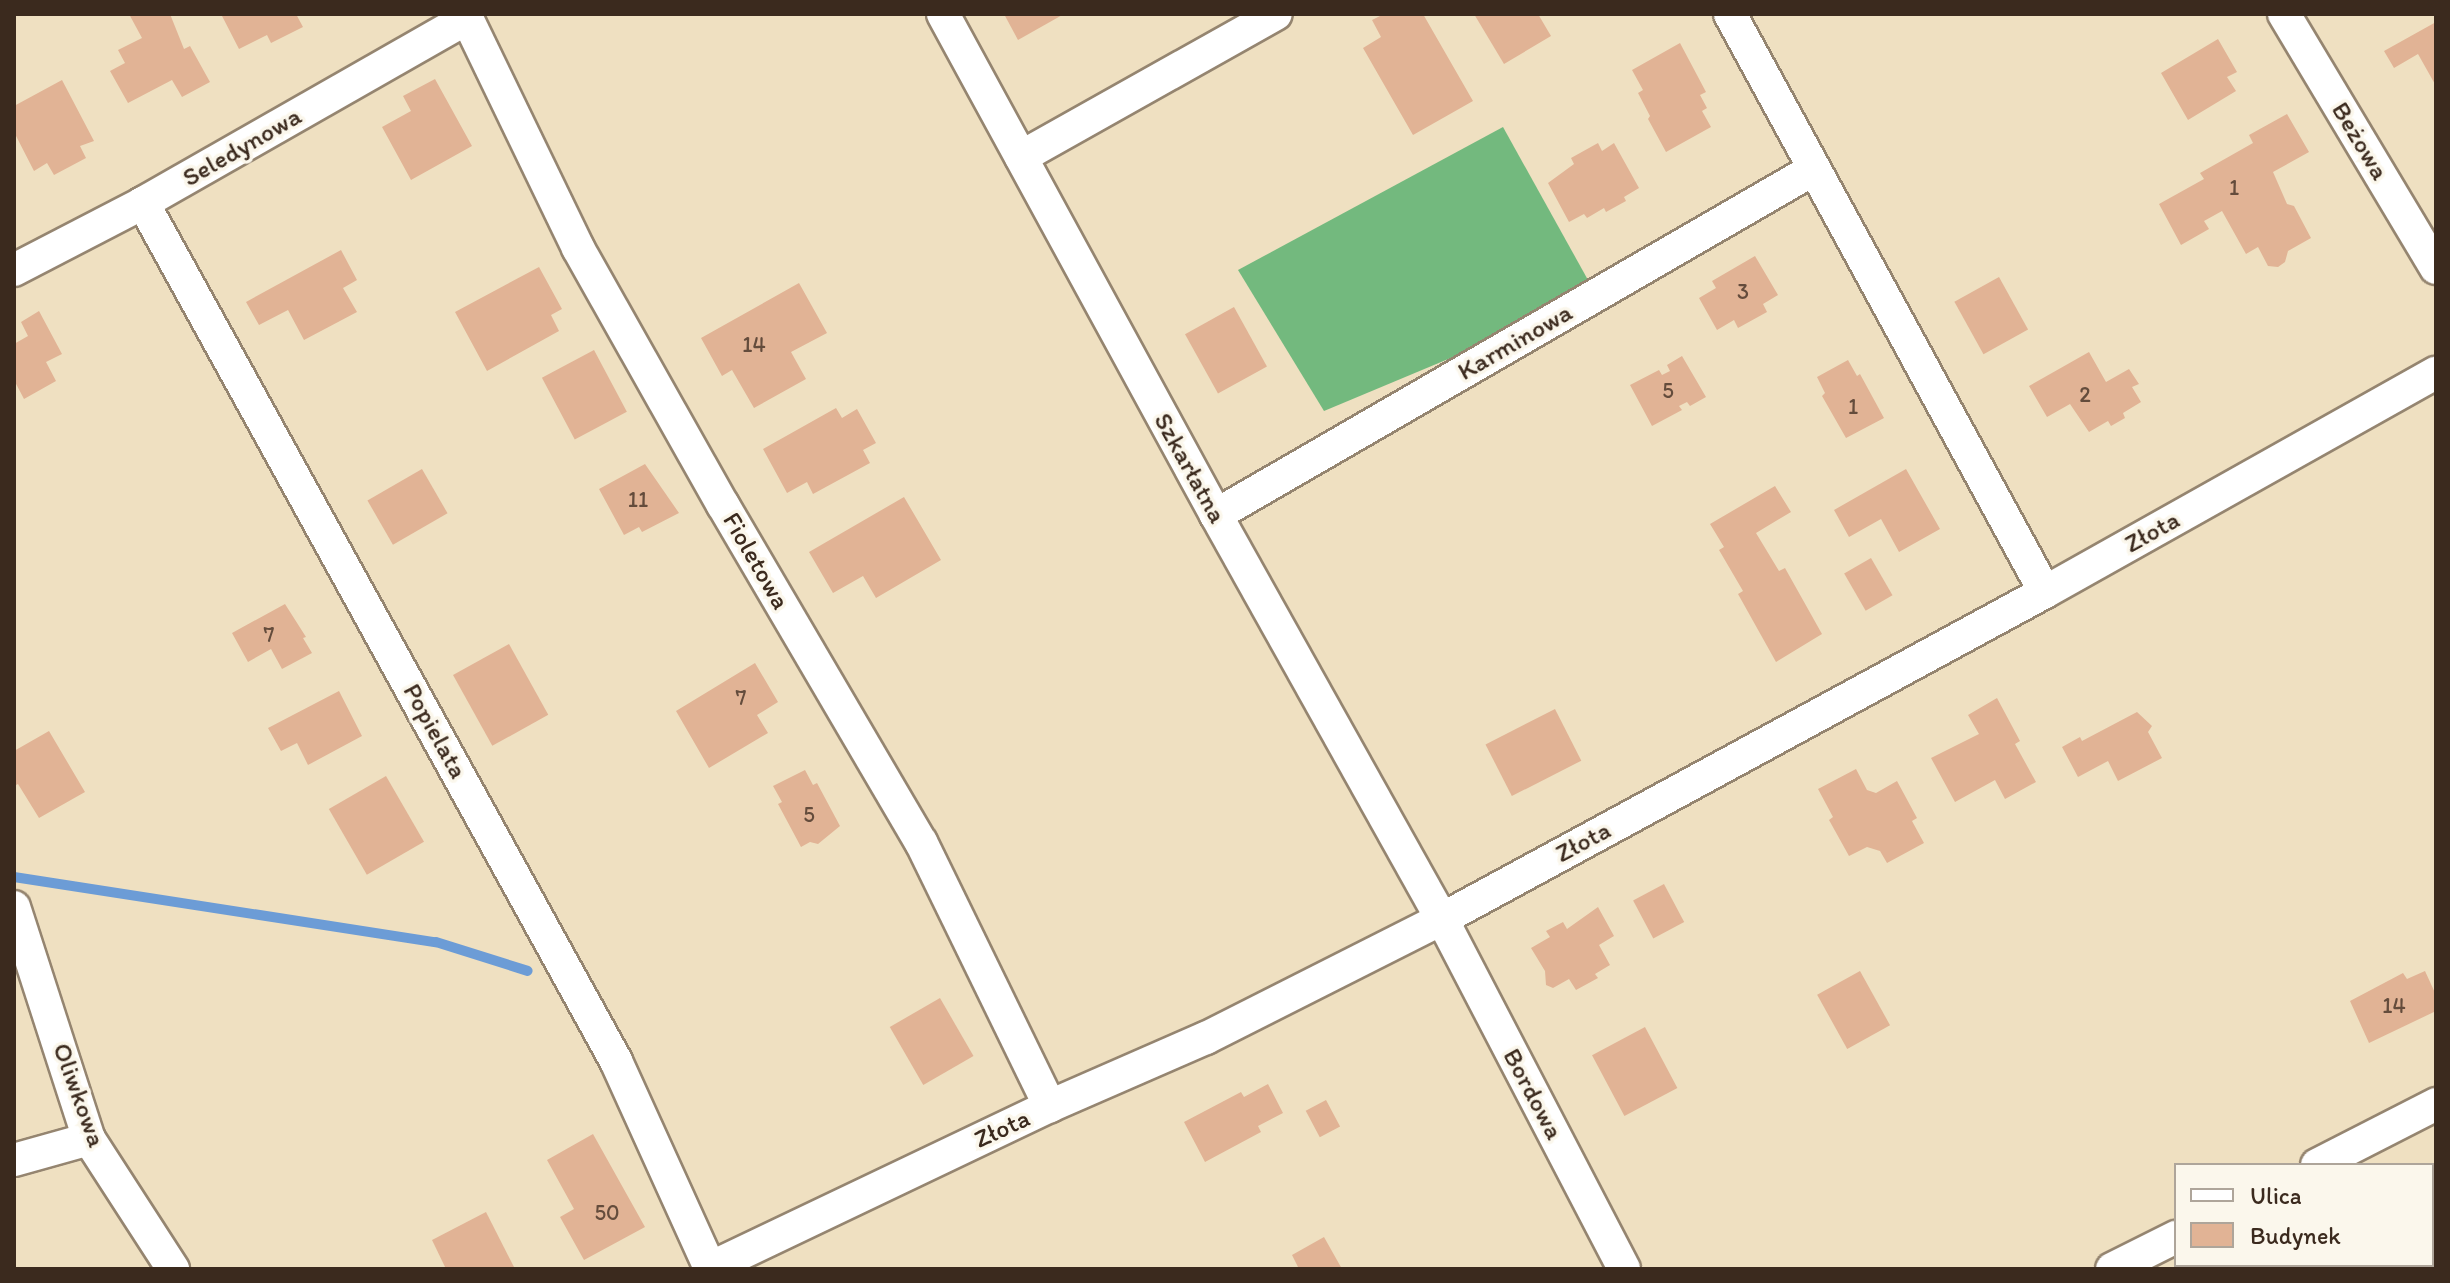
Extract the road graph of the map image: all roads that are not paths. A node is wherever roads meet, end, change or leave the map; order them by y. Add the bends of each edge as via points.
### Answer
1 (943, 14) edge
2 (1276, 14) edge
3 (1730, 14) edge
4 (2284, 14) edge
5 (466, 16) edge
6 (1021, 157) junction
7 (1814, 169) junction
8 (143, 203) junction
9 (2436, 268) edge
10 (14, 270) edge
11 (2436, 373) edge
12 (1216, 515) junction
13 (2045, 592) junction
14 (14, 907) edge
15 (1442, 919) junction
16 (2436, 1104) edge
17 (1050, 1106) junction
18 (89, 1139) junction
19 (14, 1160) edge
20 (2321, 1163) edge
21 (2174, 1238) edge
22 (709, 1268) edge
23 (173, 1269) edge
24 (1624, 1269) edge
25 (2112, 1269) edge

1 - 6 street, Szkarłatna
2 - 6 street
3 - 7 street
4 - 9 street, Beżowa
5 - 8 street, Seledynowa
5 - 17 street, Fioletowa via 578,248 921,842
6 - 12 street, Szkarłatna
7 - 12 street, Karminowa
7 - 13 street
8 - 10 street, Seledynowa
8 - 22 street, Popielata via 616,1061
11 - 13 street, Złota
12 - 15 street, Szkarłatna
13 - 15 street, Złota
14 - 18 street, Oliwkowa
15 - 17 street, Złota via 1206,1038
15 - 24 street, Bordowa
16 - 20 street
17 - 22 street, Złota
18 - 19 street
18 - 23 street, Oliwkowa
21 - 25 street

